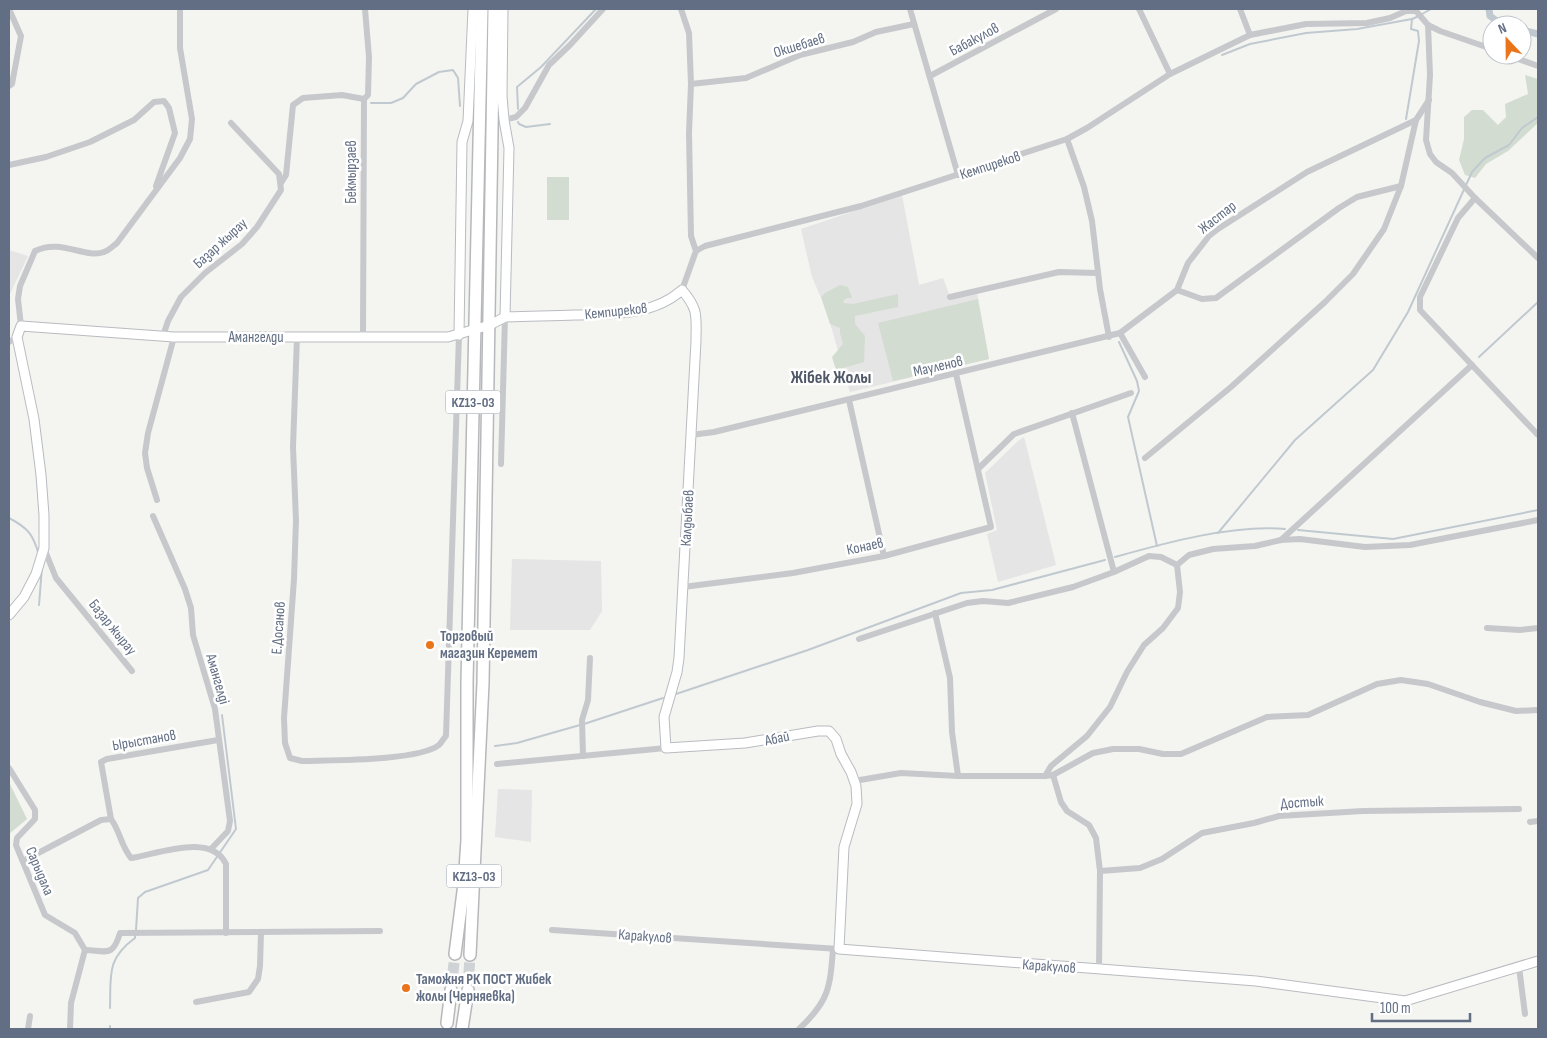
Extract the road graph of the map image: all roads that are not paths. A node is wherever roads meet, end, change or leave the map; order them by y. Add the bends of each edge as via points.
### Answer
1 (9, 9) edge
2 (180, 9) edge
3 (365, 9) edge
4 (473, 9) edge
5 (482, 9) edge
6 (494, 9) edge
7 (503, 9) edge
8 (603, 9) edge
9 (681, 9) edge
10 (910, 9) edge
11 (1056, 9) edge
12 (1139, 9) edge
13 (1240, 9) edge
14 (1416, 10) edge
15 (914, 24) junction
16 (1428, 24) junction
17 (1250, 35) junction
18 (1482, 45) edge
19 (1170, 74) junction
20 (930, 76) junction
21 (691, 84) junction
22 (9, 86) edge
23 (364, 99) junction
24 (1429, 100) junction
25 (504, 120) junction
26 (1416, 120) junction
27 (231, 123) dead end
28 (1067, 138) junction
29 (9, 165) edge
30 (958, 175) junction
31 (281, 183) junction
32 (1401, 186) junction
33 (154, 192) junction
34 (1475, 198) junction
35 (696, 251) junction
36 (1538, 258) edge
37 (1098, 273) junction
38 (682, 290) junction
39 (1177, 290) junction
40 (950, 297) dead end
41 (505, 317) junction
42 (490, 325) junction
43 (21, 326) junction
44 (474, 330) junction
45 (1120, 333) junction
46 (459, 335) junction
47 (163, 336) junction
48 (297, 336) junction
49 (174, 337) junction
50 (363, 337) junction
51 (1109, 337) junction
52 (13, 340) edge
53 (1472, 365) junction
54 (956, 374) junction
55 (1145, 377) dead end
56 (1131, 393) dead end
57 (849, 400) junction
58 (1072, 413) junction
59 (691, 435) junction
60 (1538, 435) edge
61 (1145, 458) dead end
62 (501, 464) dead end
63 (978, 469) junction
64 (157, 500) dead end
65 (153, 516) dead end
66 (1538, 520) edge
67 (1280, 540) junction
68 (44, 548) junction
69 (884, 556) junction
70 (1177, 565) junction
71 (1114, 572) junction
72 (683, 587) junction
73 (935, 612) junction
74 (9, 615) edge
75 (1487, 628) dead end
76 (1538, 628) edge
77 (860, 639) dead end
78 (590, 658) dead end
79 (132, 671) dead end
80 (467, 682) junction
81 (483, 683) junction
82 (1538, 710) edge
83 (218, 740) junction
84 (666, 748) junction
85 (583, 756) junction
86 (497, 764) dead end
87 (9, 768) edge
88 (1053, 775) junction
89 (958, 776) junction
90 (1045, 776) junction
91 (854, 781) junction
92 (472, 796) junction
93 (1519, 809) dead end
94 (111, 819) junction
95 (1530, 822) dead end
96 (1538, 822) edge
97 (211, 849) junction
98 (23, 861) junction
99 (1100, 871) junction
100 (552, 930) dead end
101 (380, 931) dead end
102 (261, 932) junction
103 (226, 933) junction
104 (836, 949) junction
105 (84, 950) junction
106 (455, 954) tunnel mouth
107 (470, 956) tunnel mouth
108 (1538, 961) edge
109 (1519, 967) junction
110 (1100, 970) junction
111 (451, 990) tunnel mouth
112 (468, 990) tunnel mouth
113 (196, 1002) dead end
114 (1525, 1014) dead end
115 (30, 1016) dead end
116 (447, 1022) dead end
117 (28, 1029) edge
118 (70, 1029) edge
119 (462, 1029) edge
120 (799, 1029) edge

1 - 22 street via 21,36 15,72
2 - 33 street via 180,48 192,119 191,132 180,158
3 - 23 street, Бекмырзаев via 370,57 368,94
4 - 46 main road via 468,121 462,142
5 - 44 highway, KZ13-03
6 - 42 highway, KZ13-03
7 - 25 main road
8 - 25 street via 549,65 525,108 516,117
9 - 21 street via 689,34
10 - 15 street
11 - 20 street, Бабакулов
12 - 19 street
13 - 17 street
14 - 16 street, Кемпиреков
14 - 17 street, Кемпиреков via 1368,22 1306,24
15 - 20 street
15 - 21 street, Окшебаев via 800,55 746,78
16 - 18 street, Кемпиреков
16 - 24 street
17 - 19 street, Кемпиреков
19 - 28 street, Кемпиреков
20 - 30 street
21 - 35 street via 691,236
23 - 31 street, Базар жырау via 342,95 303,98 293,105 286,175
23 - 50 street, Бекмырзаев
24 - 26 street
24 - 34 street via 1426,140 1430,154
25 - 41 main road via 509,148
26 - 32 street
26 - 39 street, Жастар via 1307,172 1218,228 1188,262
27 - 31 street via 279,174
28 - 30 street, Кемпиреков
28 - 37 street via 1084,186
29 - 33 street via 90,142 134,120 154,102 164,101 175,133
30 - 35 street, Кемпиреков via 861,206
31 - 47 street, Базар жырау via 281,190 252,233 181,297
32 - 39 street via 1357,197 1345,204 1216,298 1202,299
32 - 61 street via 1384,229 1353,274 1231,388
33 - 43 street via 117,243 104,252 92,253 59,246 43,246 35,251 20,286
34 - 36 street
34 - 53 street via 1458,218 1420,297 1420,310
35 - 38 street
37 - 40 street via 1059,272
37 - 51 street
38 - 41 main road, Кемпиреков via 662,304 625,313
38 - 59 main road, Калдыбаев via 692,302 696,315
39 - 45 street, Мауленов
41 - 42 main road, Кемпиреков
41 - 62 street
42 - 44 main road, Амангелди
42 - 81 highway, KZ13-03
43 - 47 main road, Амангелди
43 - 52 main road
44 - 46 main road, Амангелди
44 - 80 highway, KZ13-03
45 - 51 street, Мауленов
45 - 55 street
46 - 48 street, Е.Досанов via 446,736 439,745 420,753 385,758 302,761 290,758 285,743 284,718 294,579 293,447
46 - 50 main road, Амангелди
47 - 49 main road, Амангелди
48 - 49 main road, Амангелди
48 - 50 main road, Амангелди
49 - 64 street via 145,454
51 - 54 street, Мауленов
52 - 68 main road via 34,419 41,475
53 - 60 street
53 - 67 street
54 - 57 street, Мауленов
54 - 63 street, Конаев
56 - 58 street
57 - 59 street, Мауленов
57 - 69 street
58 - 63 street via 1014,434
58 - 71 street
59 - 72 main road, Калдыбаев
63 - 69 street, Конаев via 991,527
65 - 83 street, Амангелді via 191,608 193,635 215,709
66 - 67 street via 1410,545 1365,547 1300,539
67 - 70 street via 1189,555
68 - 74 main road via 24,597
68 - 79 street, Базар жырау via 56,578
69 - 72 street, Конаев via 793,574
70 - 71 street via 1161,557 1149,556
70 - 90 street via 1178,608 1144,645 1110,707
71 - 73 street via 1026,599 1008,603 983,600
72 - 84 main road, Калдыбаев via 677,672 664,717
73 - 77 street
73 - 89 street via 950,678
75 - 76 street
78 - 85 street via 588,700 582,720
80 - 81 highway
80 - 92 highway, KZ13-03
81 - 92 highway, KZ13-03
82 - 88 street via 1516,710 1428,684 1401,680 1377,684 1308,715 1267,718 1181,754 1113,749 1093,753
83 - 94 street, Ырыстанов via 101,762
83 - 97 street, Амангелді via 230,821 228,831
84 - 85 street, Абай
84 - 91 main road, Абай via 745,744 829,731 836,739
85 - 86 street, Абай
87 - 98 street, Сарыдала via 35,810 35,820 17,838 16,845
88 - 90 street
88 - 99 street via 1067,811 1089,825 1096,838
89 - 90 street
89 - 91 street via 901,773
91 - 104 main road, Абай via 857,804 844,847
92 - 106 highway, KZ13-03
92 - 107 highway, KZ13-03 via 475,873
93 - 99 street, Достык via 1363,810 1279,816 1202,833 1162,860 1140,868
94 - 97 street, Ырыстанов via 131,858 194,846
94 - 98 street via 101,820
95 - 96 street
97 - 103 street via 226,864
98 - 105 street, Сарыдала via 45,915 74,933
99 - 110 street
100 - 104 street, Каракулов
101 - 102 street
102 - 103 street
102 - 113 street via 258,979 249,992
103 - 105 street via 120,933 116,947 110,951
104 - 110 main road, Каракулов
104 - 120 street via 827,995
105 - 118 street via 71,1003
108 - 109 main road, Каракулов
109 - 110 main road, Каракулов via 1404,1001 1256,981
109 - 114 street
111 - 116 highway
112 - 119 highway
115 - 117 street

